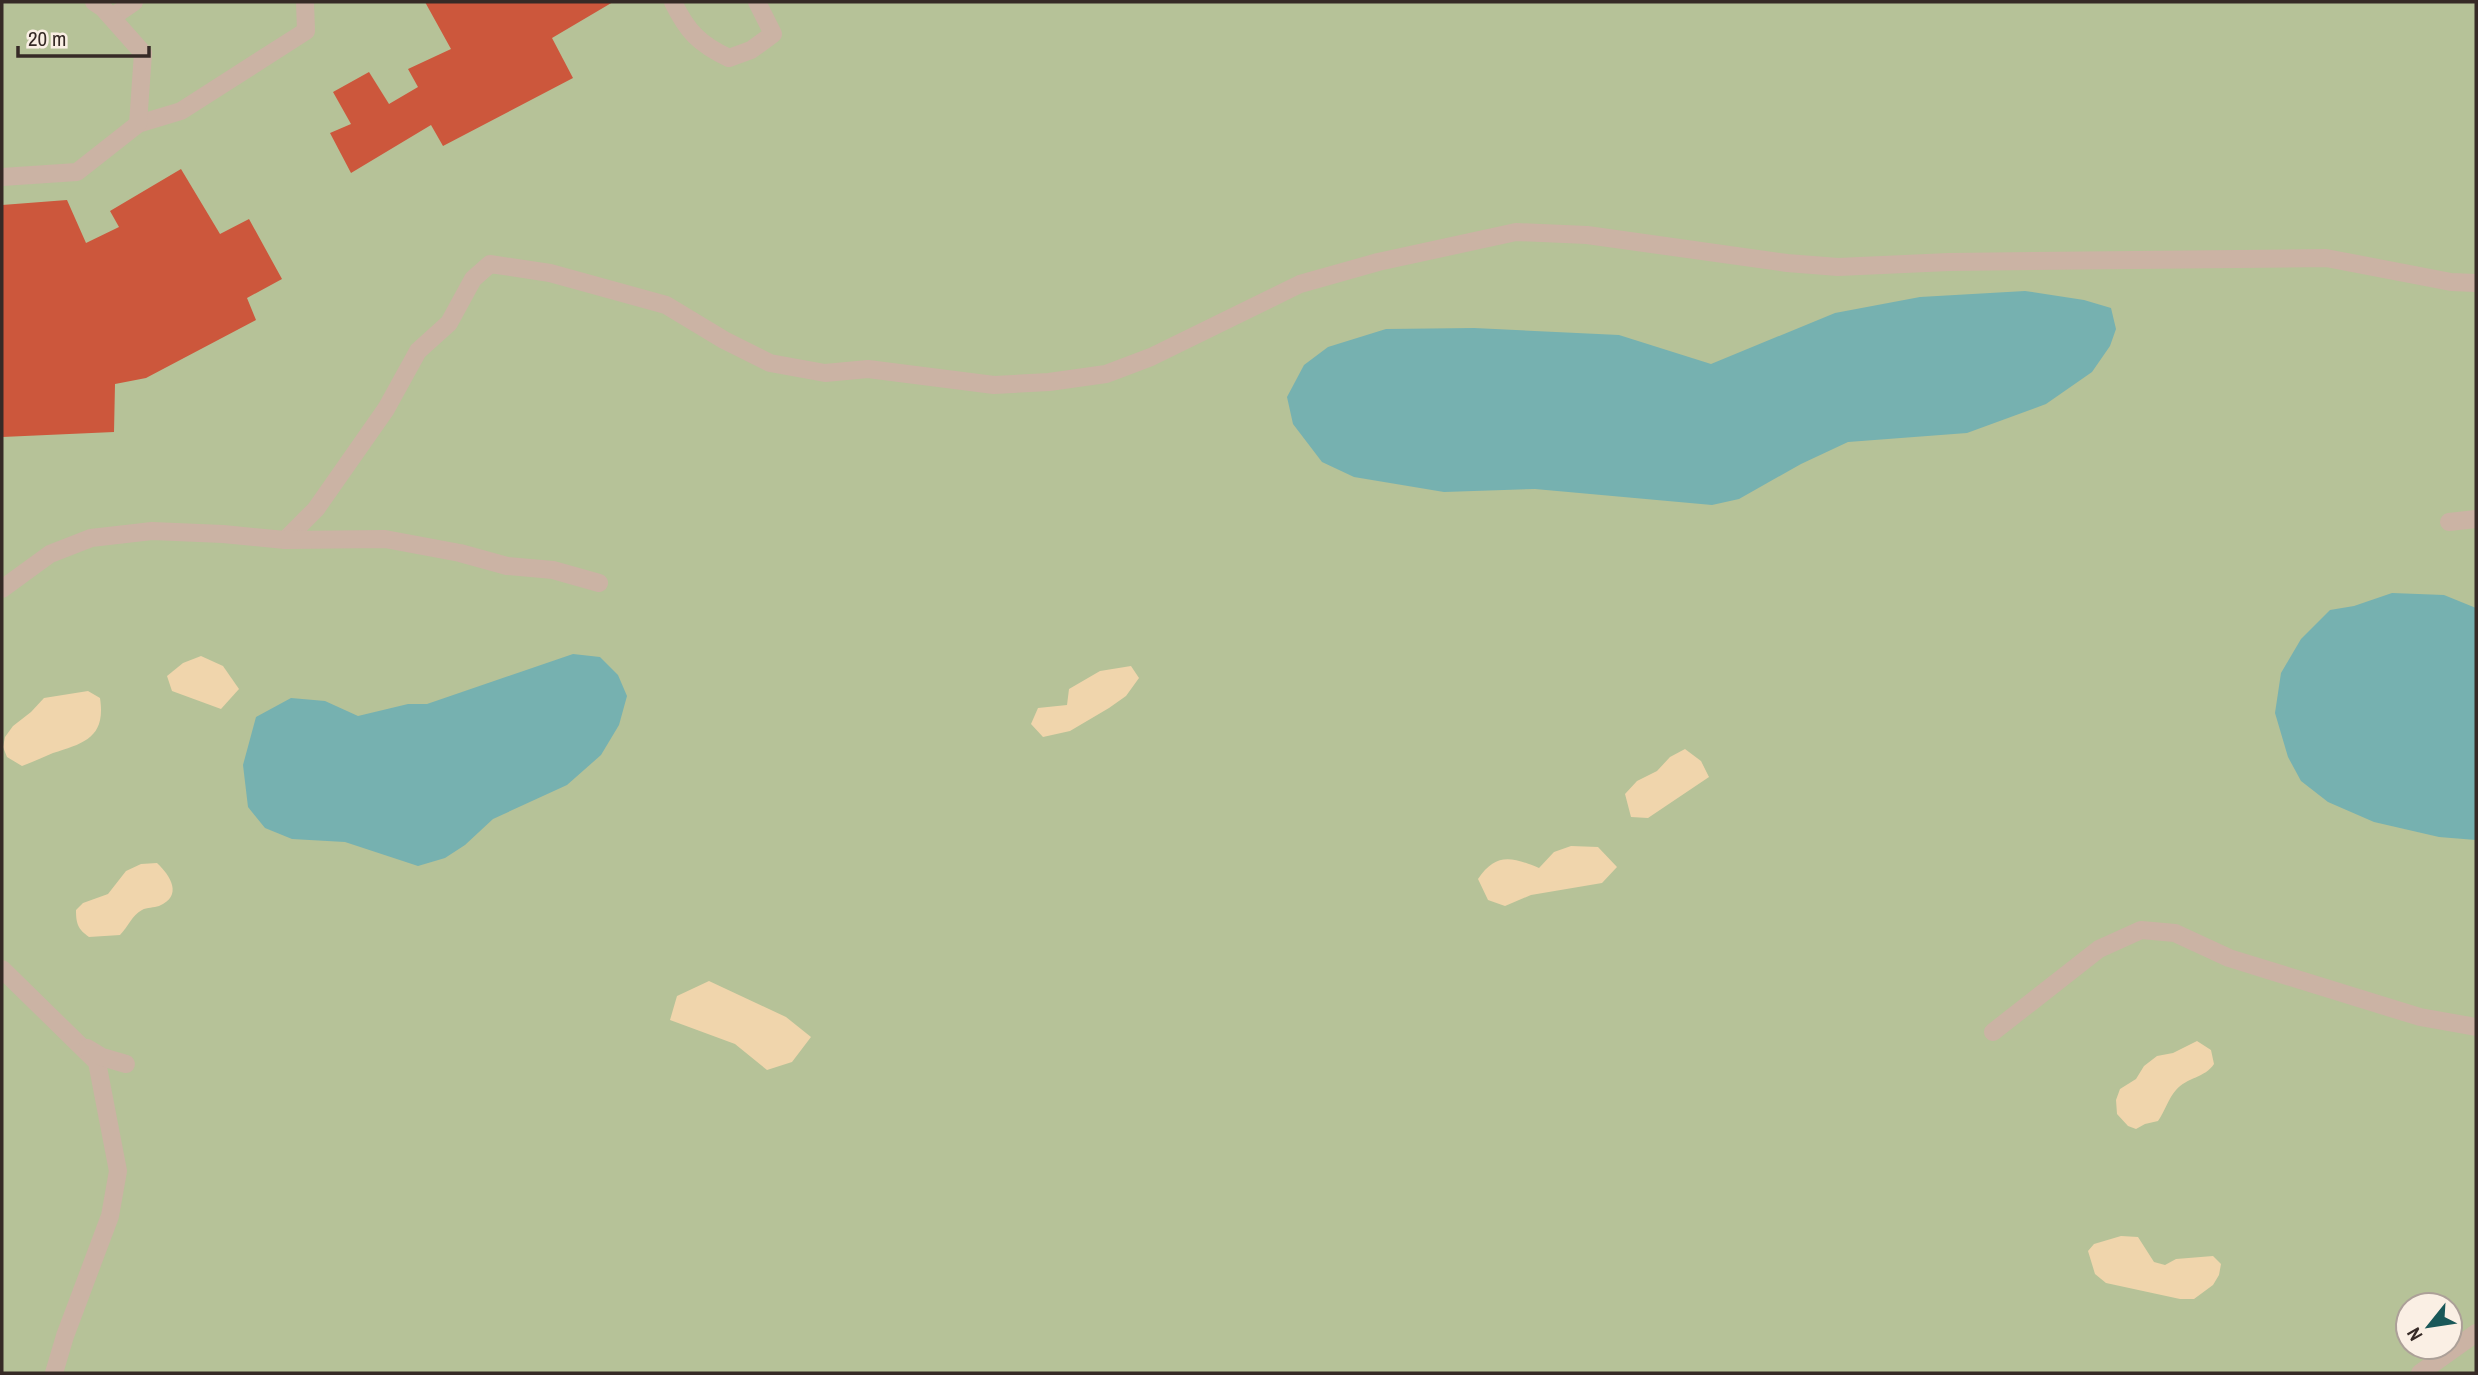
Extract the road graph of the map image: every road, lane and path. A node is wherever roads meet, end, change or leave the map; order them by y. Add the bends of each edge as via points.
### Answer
1 (94, 2) edge
2 (134, 2) edge
3 (305, 2) edge
4 (673, 2) edge
5 (757, 2) edge
6 (112, 17) junction
7 (138, 124) junction
8 (2, 177) edge
9 (2476, 284) edge
10 (2476, 519) edge
11 (2449, 522) dead end
12 (285, 540) junction
13 (599, 583) dead end
14 (2, 589) edge
15 (2, 969) edge
16 (2476, 1027) edge
17 (1993, 1032) dead end
18 (75, 1040) junction
19 (126, 1064) dead end
20 (2476, 1333) edge
21 (54, 1373) edge
22 (2420, 1373) edge

1 - 6 lane
2 - 6 lane
3 - 7 lane via 306,31 180,111
4 - 5 lane via 684,24 705,46 729,58 751,50 773,34
6 - 7 lane via 143,53
7 - 8 lane via 77,172
9 - 12 lane via 2326,258 1838,267 1587,235 1516,232 1378,262 1300,285 1106,374 994,385 868,369 825,373 770,363 666,305 550,274 490,264 473,279 449,323 418,351 386,409 316,509
10 - 11 lane
12 - 13 lane via 385,539
12 - 14 lane via 152,531 91,538 50,554
15 - 18 lane
16 - 17 lane via 2420,1017 2229,958 2175,933 2141,930 2099,949
18 - 19 lane via 102,1057
18 - 21 lane via 97,1062 118,1171 110,1216
20 - 22 lane

